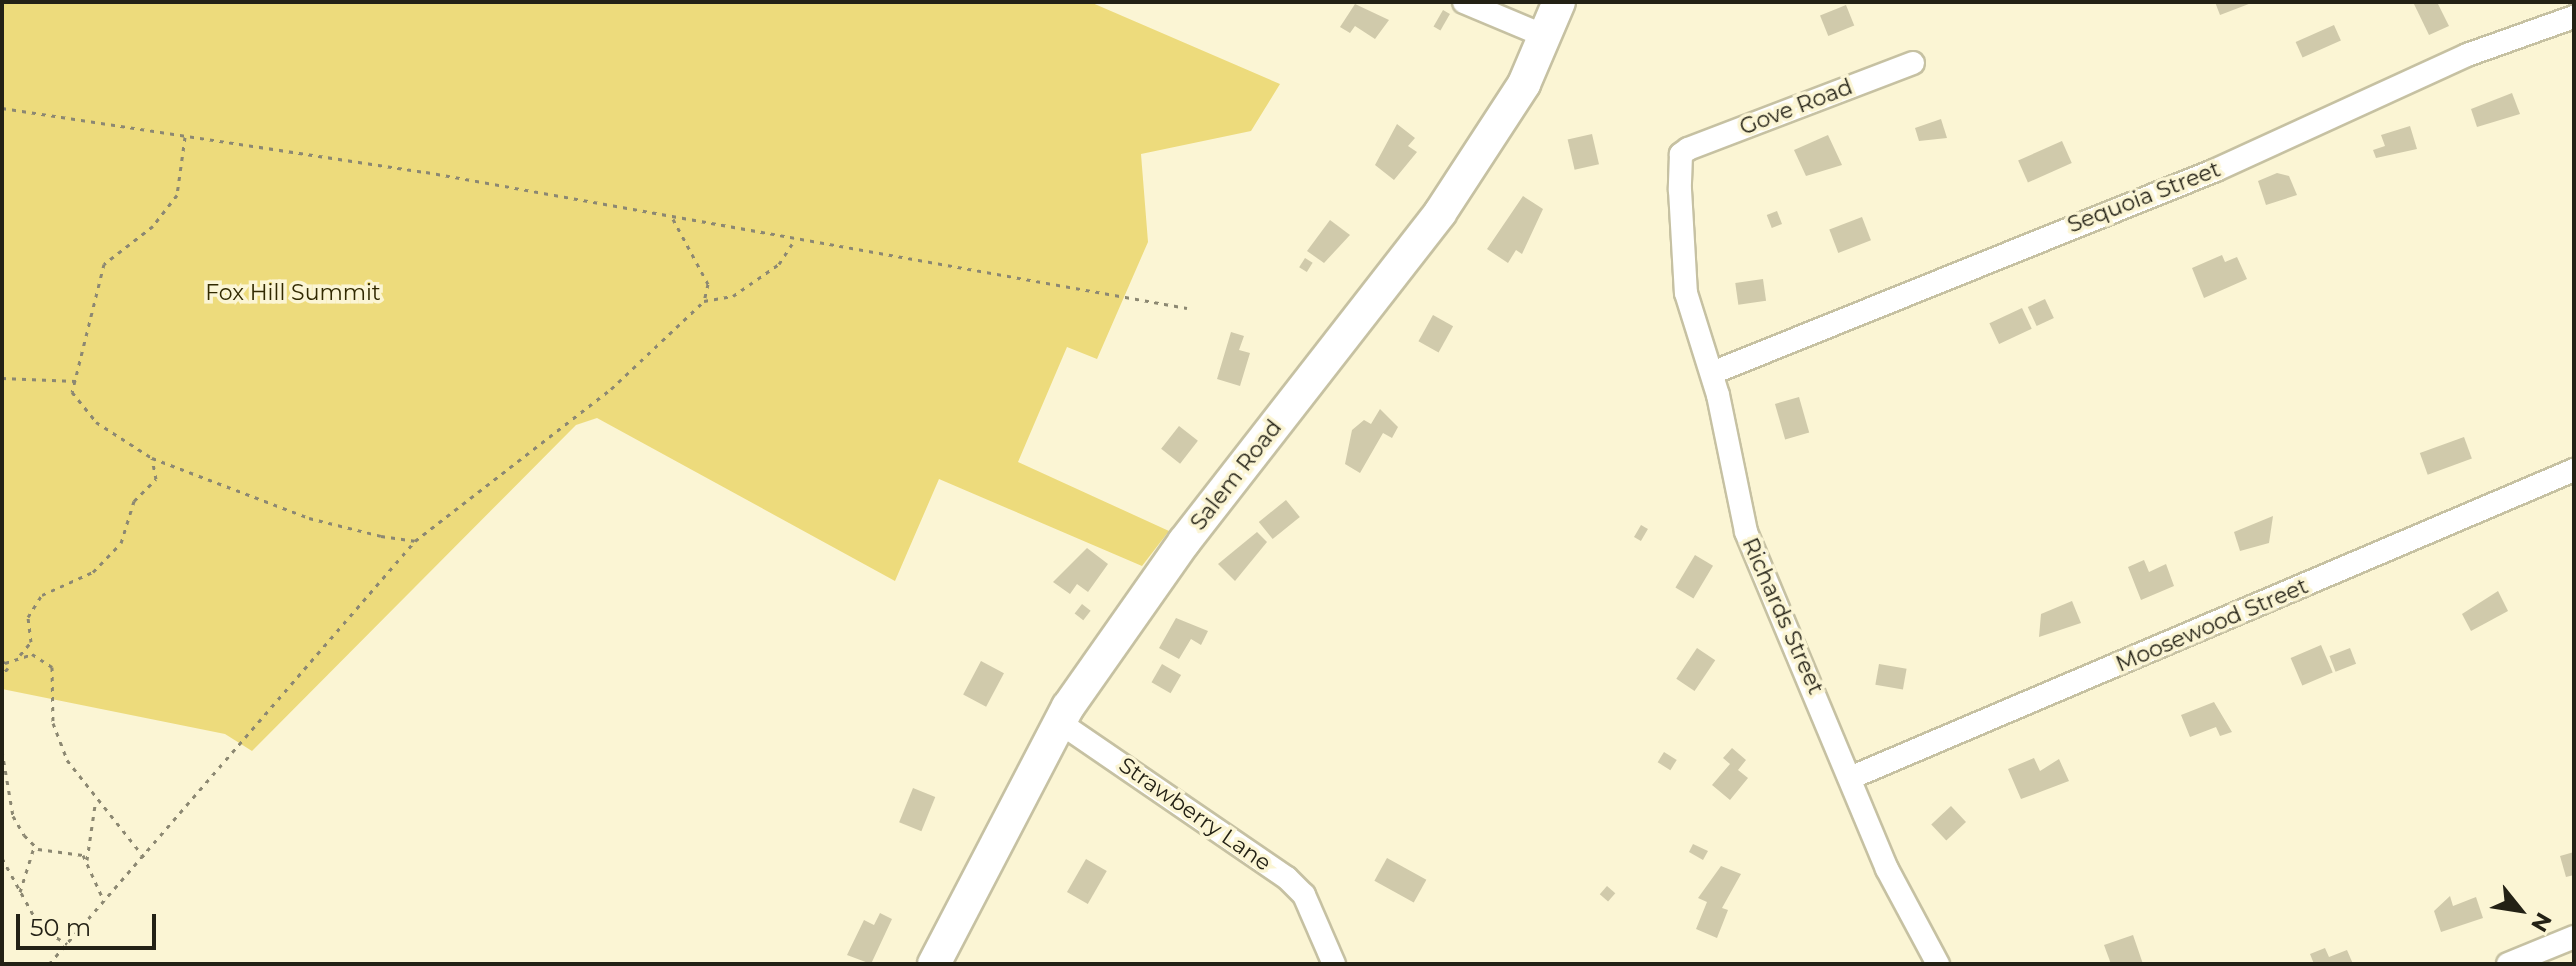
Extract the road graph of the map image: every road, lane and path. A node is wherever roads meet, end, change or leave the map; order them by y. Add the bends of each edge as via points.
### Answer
1 (1464, 2) edge
2 (1559, 2) edge
3 (2574, 17) edge
4 (1545, 36) junction
5 (1913, 63) dead end
6 (2, 108) edge
7 (185, 137) junction
8 (1681, 154) joint
9 (673, 219) junction
10 (795, 239) junction
11 (704, 301) junction
12 (1187, 308) dead end
13 (1712, 373) junction
14 (2, 378) edge
15 (76, 381) junction
16 (152, 458) junction
17 (2574, 470) edge
18 (415, 541) junction
19 (19, 655) junction
20 (4, 661) edge
21 (2, 675) edge
22 (1059, 722) junction
23 (2, 751) edge
24 (1850, 778) junction
25 (95, 805) junction
26 (34, 847) junction
27 (144, 857) junction
28 (2, 858) edge
29 (87, 861) junction
30 (20, 892) junction
31 (104, 901) junction
32 (2574, 937) edge
33 (67, 944) junction
34 (49, 964) edge
35 (934, 964) edge
36 (1334, 964) edge
37 (1938, 964) edge
38 (2508, 964) edge

1 - 4 street
2 - 4 main road, Salem Road
3 - 13 street, Sequoia Street via 2467,55 2216,170
4 - 22 main road, Salem Road via 1524,84 1416,247 1184,542
5 - 8 street, Gove Road
6 - 7 path
7 - 9 path
7 - 15 path via 177,195 153,226 104,264
8 - 13 street, Richards Street via 1686,293
9 - 10 path
9 - 11 path via 708,284
10 - 11 path via 779,264 733,296
10 - 12 path
11 - 18 path via 611,389
13 - 24 street, Richards Street via 1746,532
14 - 15 path
15 - 16 path via 72,392 96,422
16 - 18 path via 309,518
16 - 19 path via 156,479 134,501 121,543 102,566 42,595 28,617 31,642
17 - 24 street, Moosewood Street
18 - 27 path
19 - 20 path
19 - 25 path via 52,667 57,740
20 - 21 path
22 - 35 main road, Salem Road
22 - 36 street, Strawberry Lane via 1287,878 1304,895
23 - 26 path via 13,816
24 - 37 street, Richards Street via 1909,919
25 - 27 path
25 - 29 path
26 - 29 path via 75,850
26 - 30 path
27 - 31 path
28 - 30 path
29 - 31 path
30 - 33 path via 40,927
31 - 33 path
32 - 38 street
33 - 34 path

